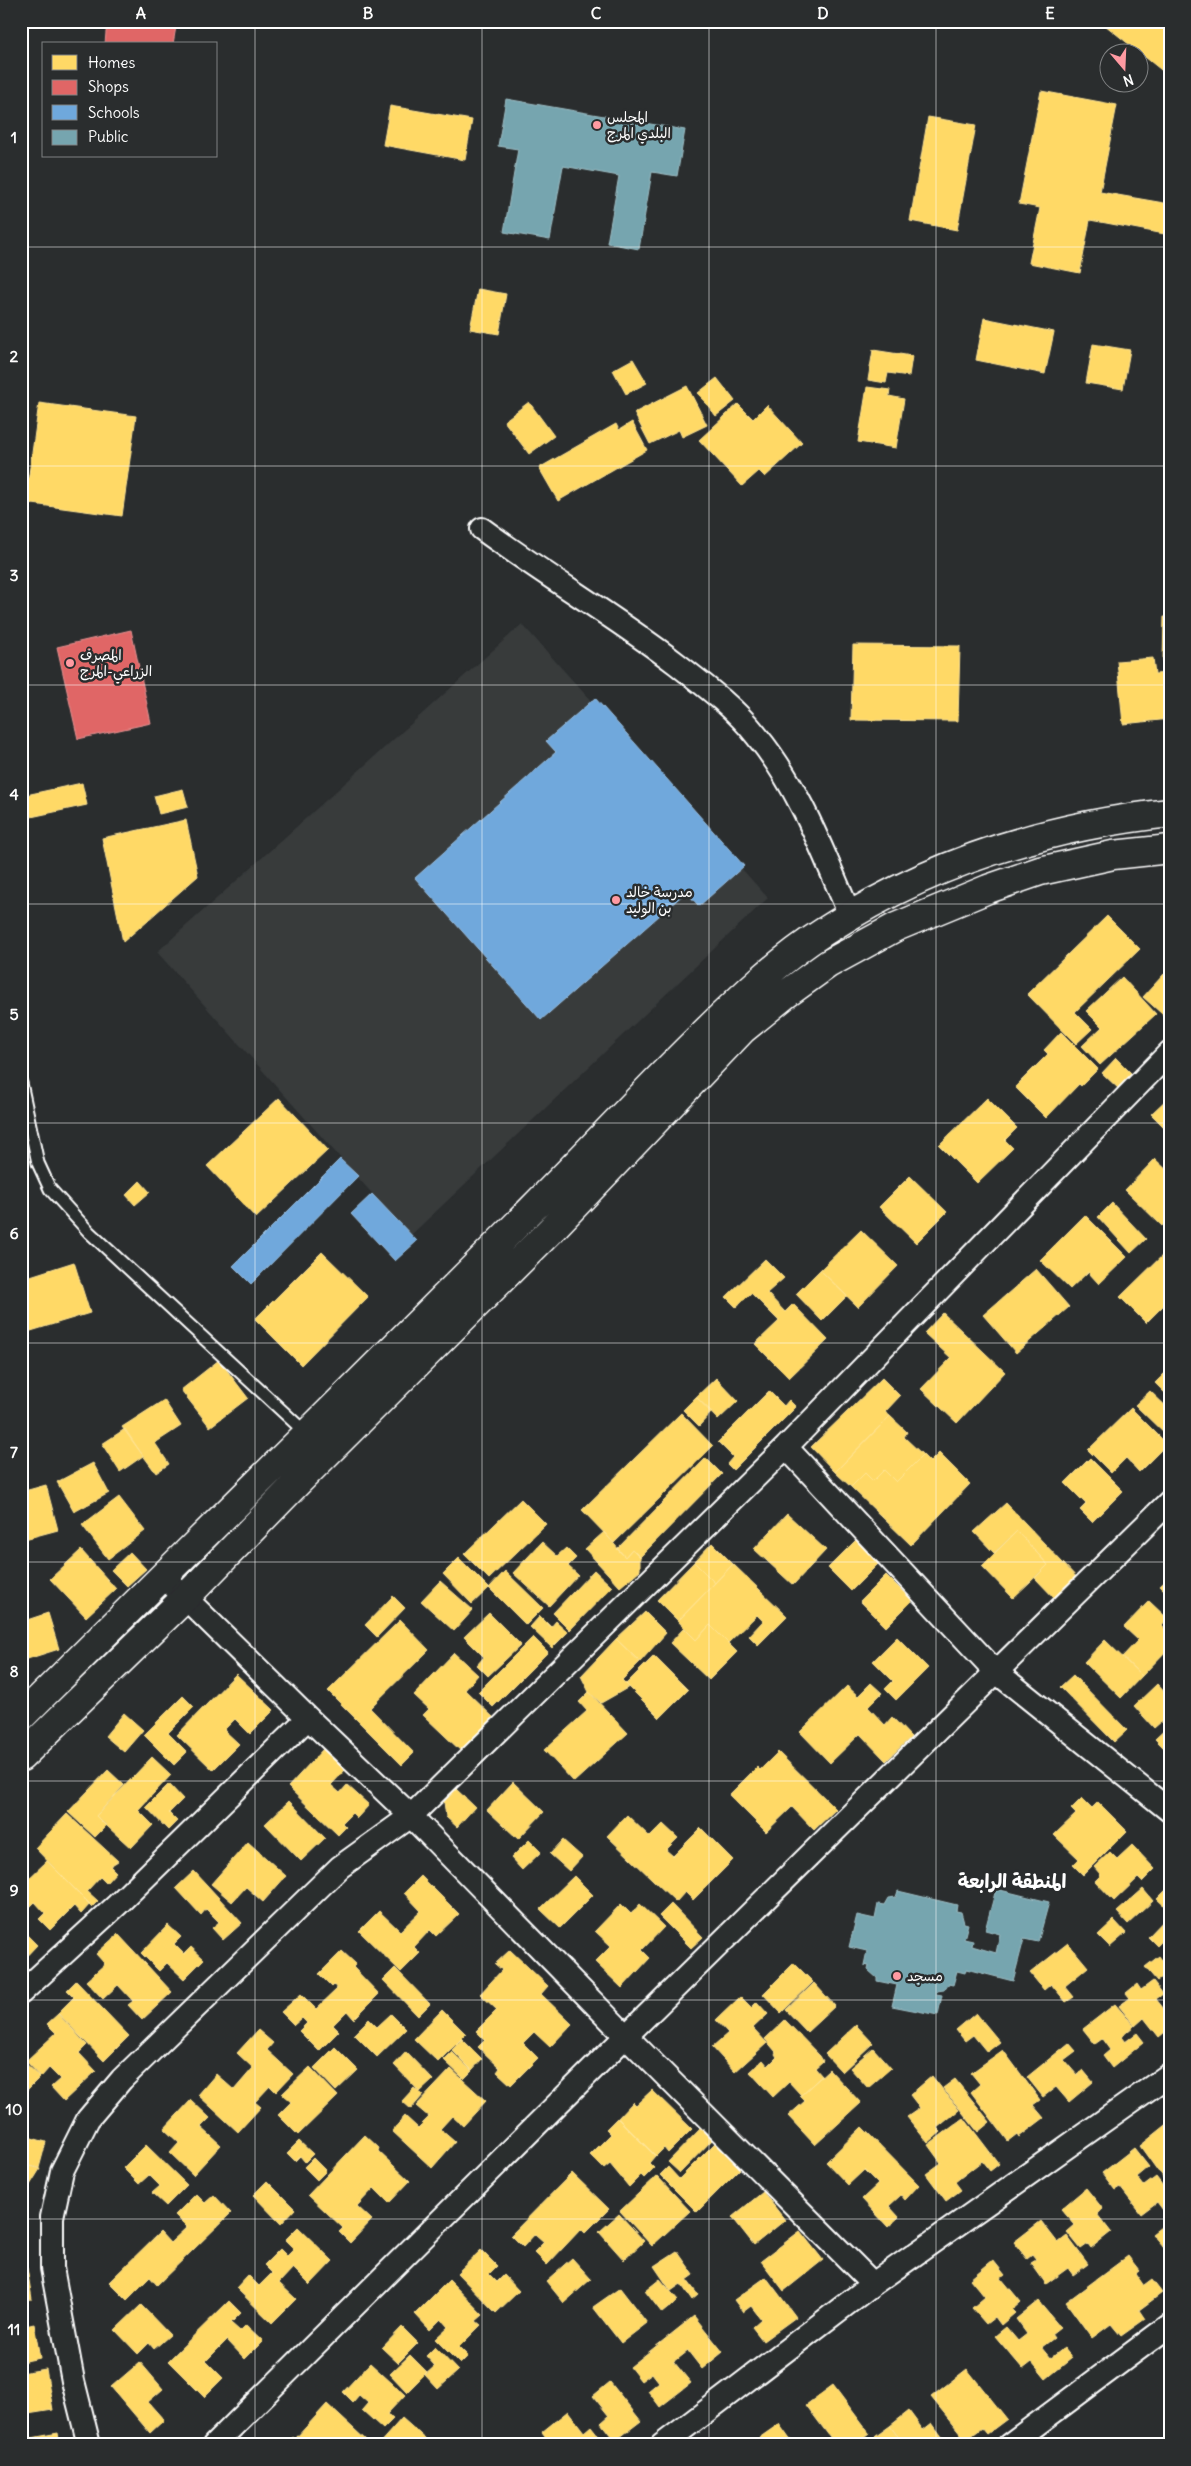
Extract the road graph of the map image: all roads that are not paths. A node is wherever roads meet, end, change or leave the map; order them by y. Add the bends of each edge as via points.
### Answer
1 (482, 529) dead end
2 (1170, 813) edge
3 (1170, 849) edge
4 (850, 915) junction
5 (1170, 1052) edge
6 (21, 1083) edge
7 (306, 1433) junction
8 (786, 1447) junction
9 (1170, 1502) edge
10 (163, 1576) junction
11 (185, 1598) junction
12 (995, 1671) junction
13 (21, 1717) edge
14 (308, 1718) junction
15 (21, 1757) edge
16 (1170, 1811) edge
17 (412, 1816) junction
18 (21, 1994) edge
19 (626, 2036) junction
20 (1170, 2074) edge
21 (873, 2284) junction
22 (1170, 2325) edge
23 (89, 2445) edge
24 (214, 2445) edge
25 (662, 2445) edge
26 (1009, 2445) edge

1 - 4 street via 647,641 703,684 756,734 785,775 804,810
2 - 4 main road via 1132,817 1013,842 964,861
3 - 11 main road via 1113,855 1040,872 988,889 873,939 828,964 784,996 721,1051 550,1232
4 - 7 main road via 801,946 731,1006
5 - 8 street
6 - 7 lane via 38,1163 50,1189 89,1232
7 - 10 main road
8 - 12 street
8 - 17 street
9 - 12 street
10 - 11 street
10 - 13 main road
11 - 14 street
11 - 15 main road
12 - 16 street
12 - 19 street
14 - 17 street
14 - 18 street
17 - 19 street
17 - 23 street via 340,1867 122,2079 88,2119 70,2154 62,2171 52,2218 52,2268
19 - 21 street
19 - 24 street
20 - 21 street
21 - 25 street
22 - 26 street

